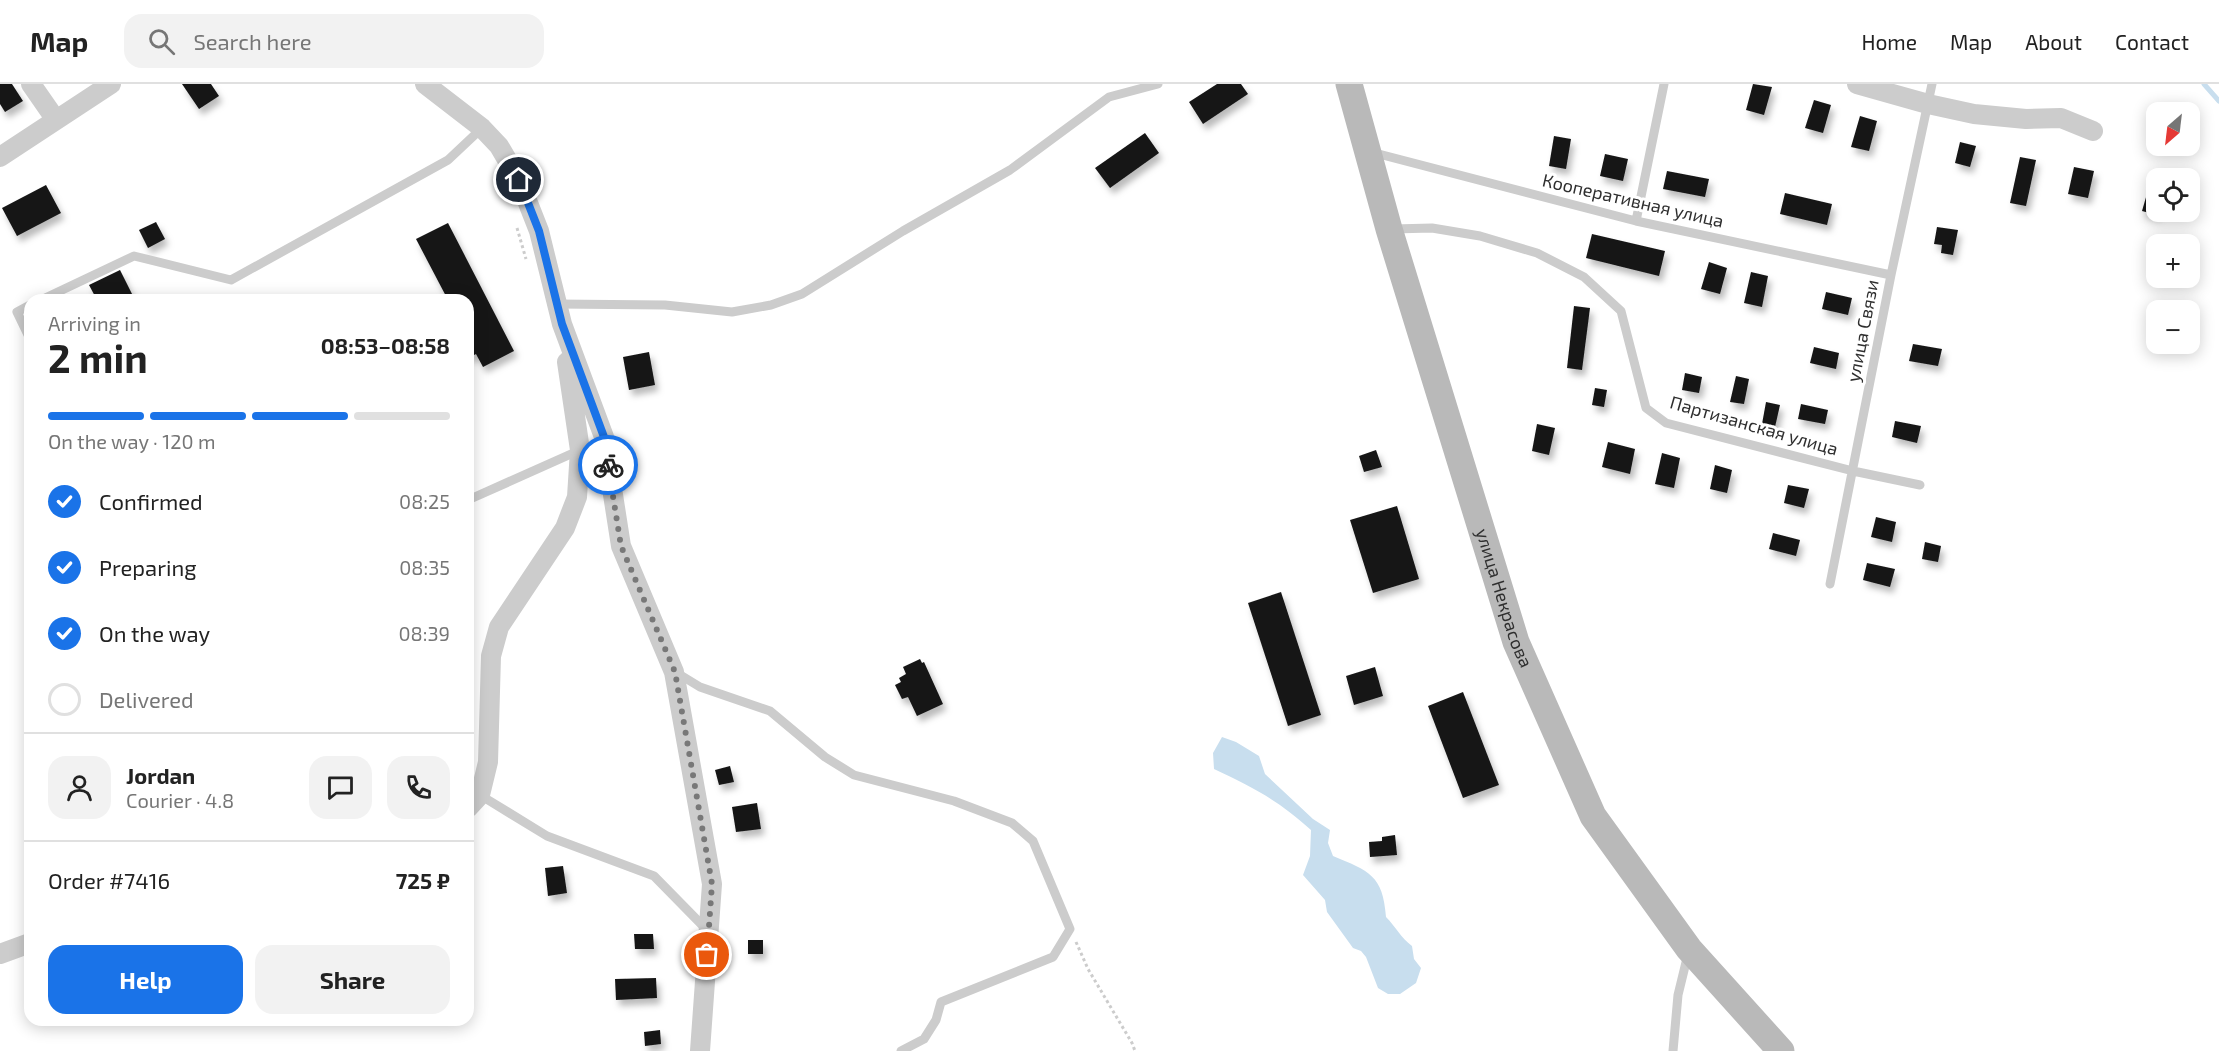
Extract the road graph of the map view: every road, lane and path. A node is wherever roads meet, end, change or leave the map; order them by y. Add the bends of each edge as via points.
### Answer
1 (31, 84) edge
2 (111, 84) edge
3 (425, 84) edge
4 (1158, 84) edge
5 (1349, 84) edge
6 (1664, 84) edge
7 (1857, 84) edge
8 (1932, 84) edge
9 (1928, 104) junction
10 (56, 120) junction
11 (482, 128) junction
12 (2093, 131) dead end
13 (1369, 151) junction
14 (0, 157) edge
15 (1636, 221) junction
16 (1389, 229) junction
17 (1891, 275) junction
18 (54, 294) edge
19 (556, 304) junction
20 (24, 308) edge
21 (562, 324) junction
22 (24, 327) edge
23 (580, 450) junction
24 (1853, 471) junction
25 (1920, 485) dead end
26 (474, 497) edge
27 (1830, 584) dead end
28 (675, 672) junction
29 (474, 802) edge
30 (1070, 929) junction
31 (709, 932) junction
32 (24, 945) edge
33 (1689, 949) junction
34 (0, 954) edge
35 (700, 1051) edge
36 (901, 1051) edge
37 (1135, 1051) edge
38 (1673, 1051) edge
39 (1781, 1051) edge

1 - 10 street
2 - 10 street
3 - 11 street
4 - 19 lane via 1109,97 1010,170 802,294 732,312 665,305
5 - 13 main road, улица Некрасова
6 - 15 lane
7 - 9 street
8 - 9 lane, улица Связи
9 - 12 street via 1974,114 2061,118
9 - 17 lane, улица Связи
10 - 14 street
11 - 18 lane via 448,160 231,280 134,256
11 - 19 street via 499,146 519,180 539,231
13 - 15 lane, Кооперативная улица
13 - 16 main road, улица Некрасова
15 - 17 lane, Кооперативная улица
16 - 24 lane, Партизанская улица via 1432,228 1480,236 1538,253 1584,277 1621,311 1646,408 1666,423
16 - 33 main road, улица Некрасова via 1516,642 1593,816
17 - 24 lane, улица Связи
19 - 21 street
20 - 22 lane via 17,312
21 - 23 street
21 - 28 street via 604,437 621,546
23 - 26 lane
23 - 29 street via 576,497 565,528 499,627 491,656 488,762
24 - 25 lane, Партизанская улица
24 - 27 lane, улица Связи
28 - 30 lane via 700,687 770,711 825,757 854,775 954,801 1012,823 1033,841
28 - 31 street via 712,884
29 - 31 lane via 547,836 654,876
30 - 36 lane via 1053,957 941,1002 924,1039
30 - 37 path
31 - 35 street
32 - 34 street
33 - 38 lane via 1678,995
33 - 39 main road, улица Некрасова

